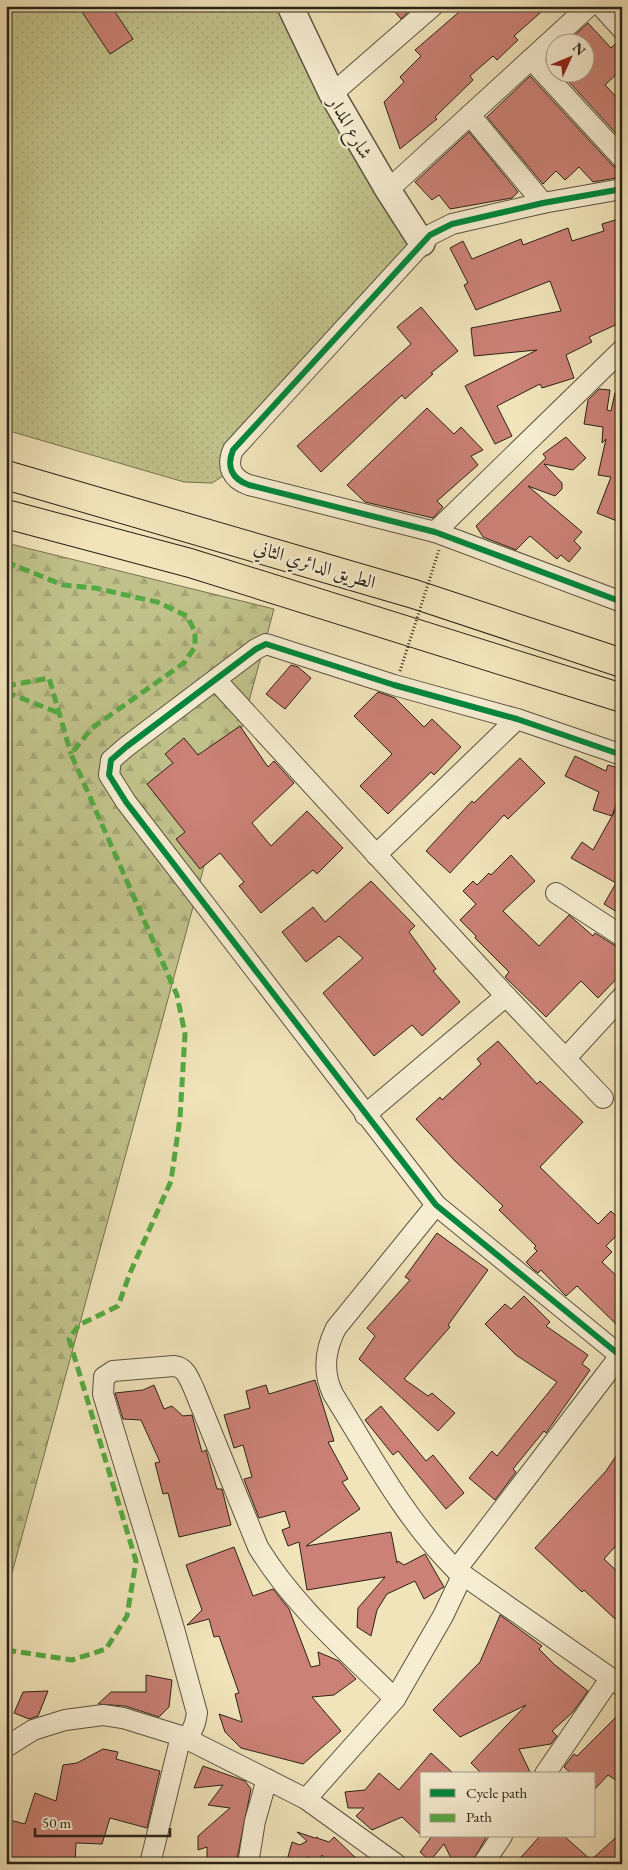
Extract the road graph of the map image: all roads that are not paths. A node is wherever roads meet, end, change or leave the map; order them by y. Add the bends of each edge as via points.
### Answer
1 (290, 6) edge
2 (433, 6) edge
3 (589, 6) edge
4 (601, 6) edge
5 (622, 29) edge
6 (530, 59) junction
7 (332, 94) junction
8 (470, 115) junction
9 (622, 158) edge
10 (622, 188) edge
11 (388, 190) junction
12 (543, 202) junction
13 (422, 243) junction
14 (622, 350) edge
15 (6, 474) edge
16 (6, 514) edge
17 (437, 541) junction
18 (622, 602) edge
19 (622, 663) edge
20 (216, 680) junction
21 (622, 698) edge
22 (517, 719) junction
23 (622, 755) edge
24 (376, 856) junction
25 (556, 893) dead end
26 (622, 936) edge
27 (506, 996) junction
28 (622, 997) edge
29 (566, 1058) junction
30 (603, 1098) dead end
31 (365, 1115) junction
32 (436, 1205) junction
33 (621, 1356) edge
34 (460, 1572) junction
35 (616, 1682) edge
36 (395, 1699) junction
37 (185, 1738) junction
38 (6, 1747) edge
39 (547, 1772) edge
40 (266, 1779) junction
41 (306, 1799) junction
42 (501, 1838) edge
43 (150, 1864) edge
44 (248, 1864) edge
45 (396, 1864) edge
46 (483, 1864) edge

1 - 7 street, شارع المدار
2 - 7 street
3 - 6 street
4 - 5 street
6 - 8 street
6 - 9 street
7 - 11 street, شارع المدار
8 - 11 street
8 - 12 street
10 - 12 street
11 - 13 street, شارع المدار
12 - 13 street via 452,224 441,228
13 - 17 street via 233,450 229,464 236,478 249,485
14 - 17 street
15 - 19 highway, الطريق الدائري الثاني via 414,594
16 - 21 highway, الطريق الدائري الثاني via 190,563
17 - 18 street
20 - 22 street via 266,644 394,685
20 - 24 street
20 - 31 street via 111,760 109,775
22 - 23 street
22 - 24 street
24 - 27 street
25 - 26 street
27 - 29 street
27 - 31 street
28 - 29 street
29 - 30 street
31 - 32 street
32 - 33 street
32 - 34 street via 336,1328 327,1352 327,1381 409,1516 435,1549
33 - 34 street
34 - 35 street
34 - 36 street via 443,1616
35 - 39 street
36 - 37 street via 312,1616 266,1560 185,1372 174,1366 113,1371 104,1377 103,1394 197,1713 195,1723
36 - 41 street
37 - 38 street via 123,1718 95,1716 65,1720 33,1730
37 - 40 street
37 - 43 street
40 - 41 street
40 - 44 street via 254,1821
41 - 45 street
42 - 46 street

